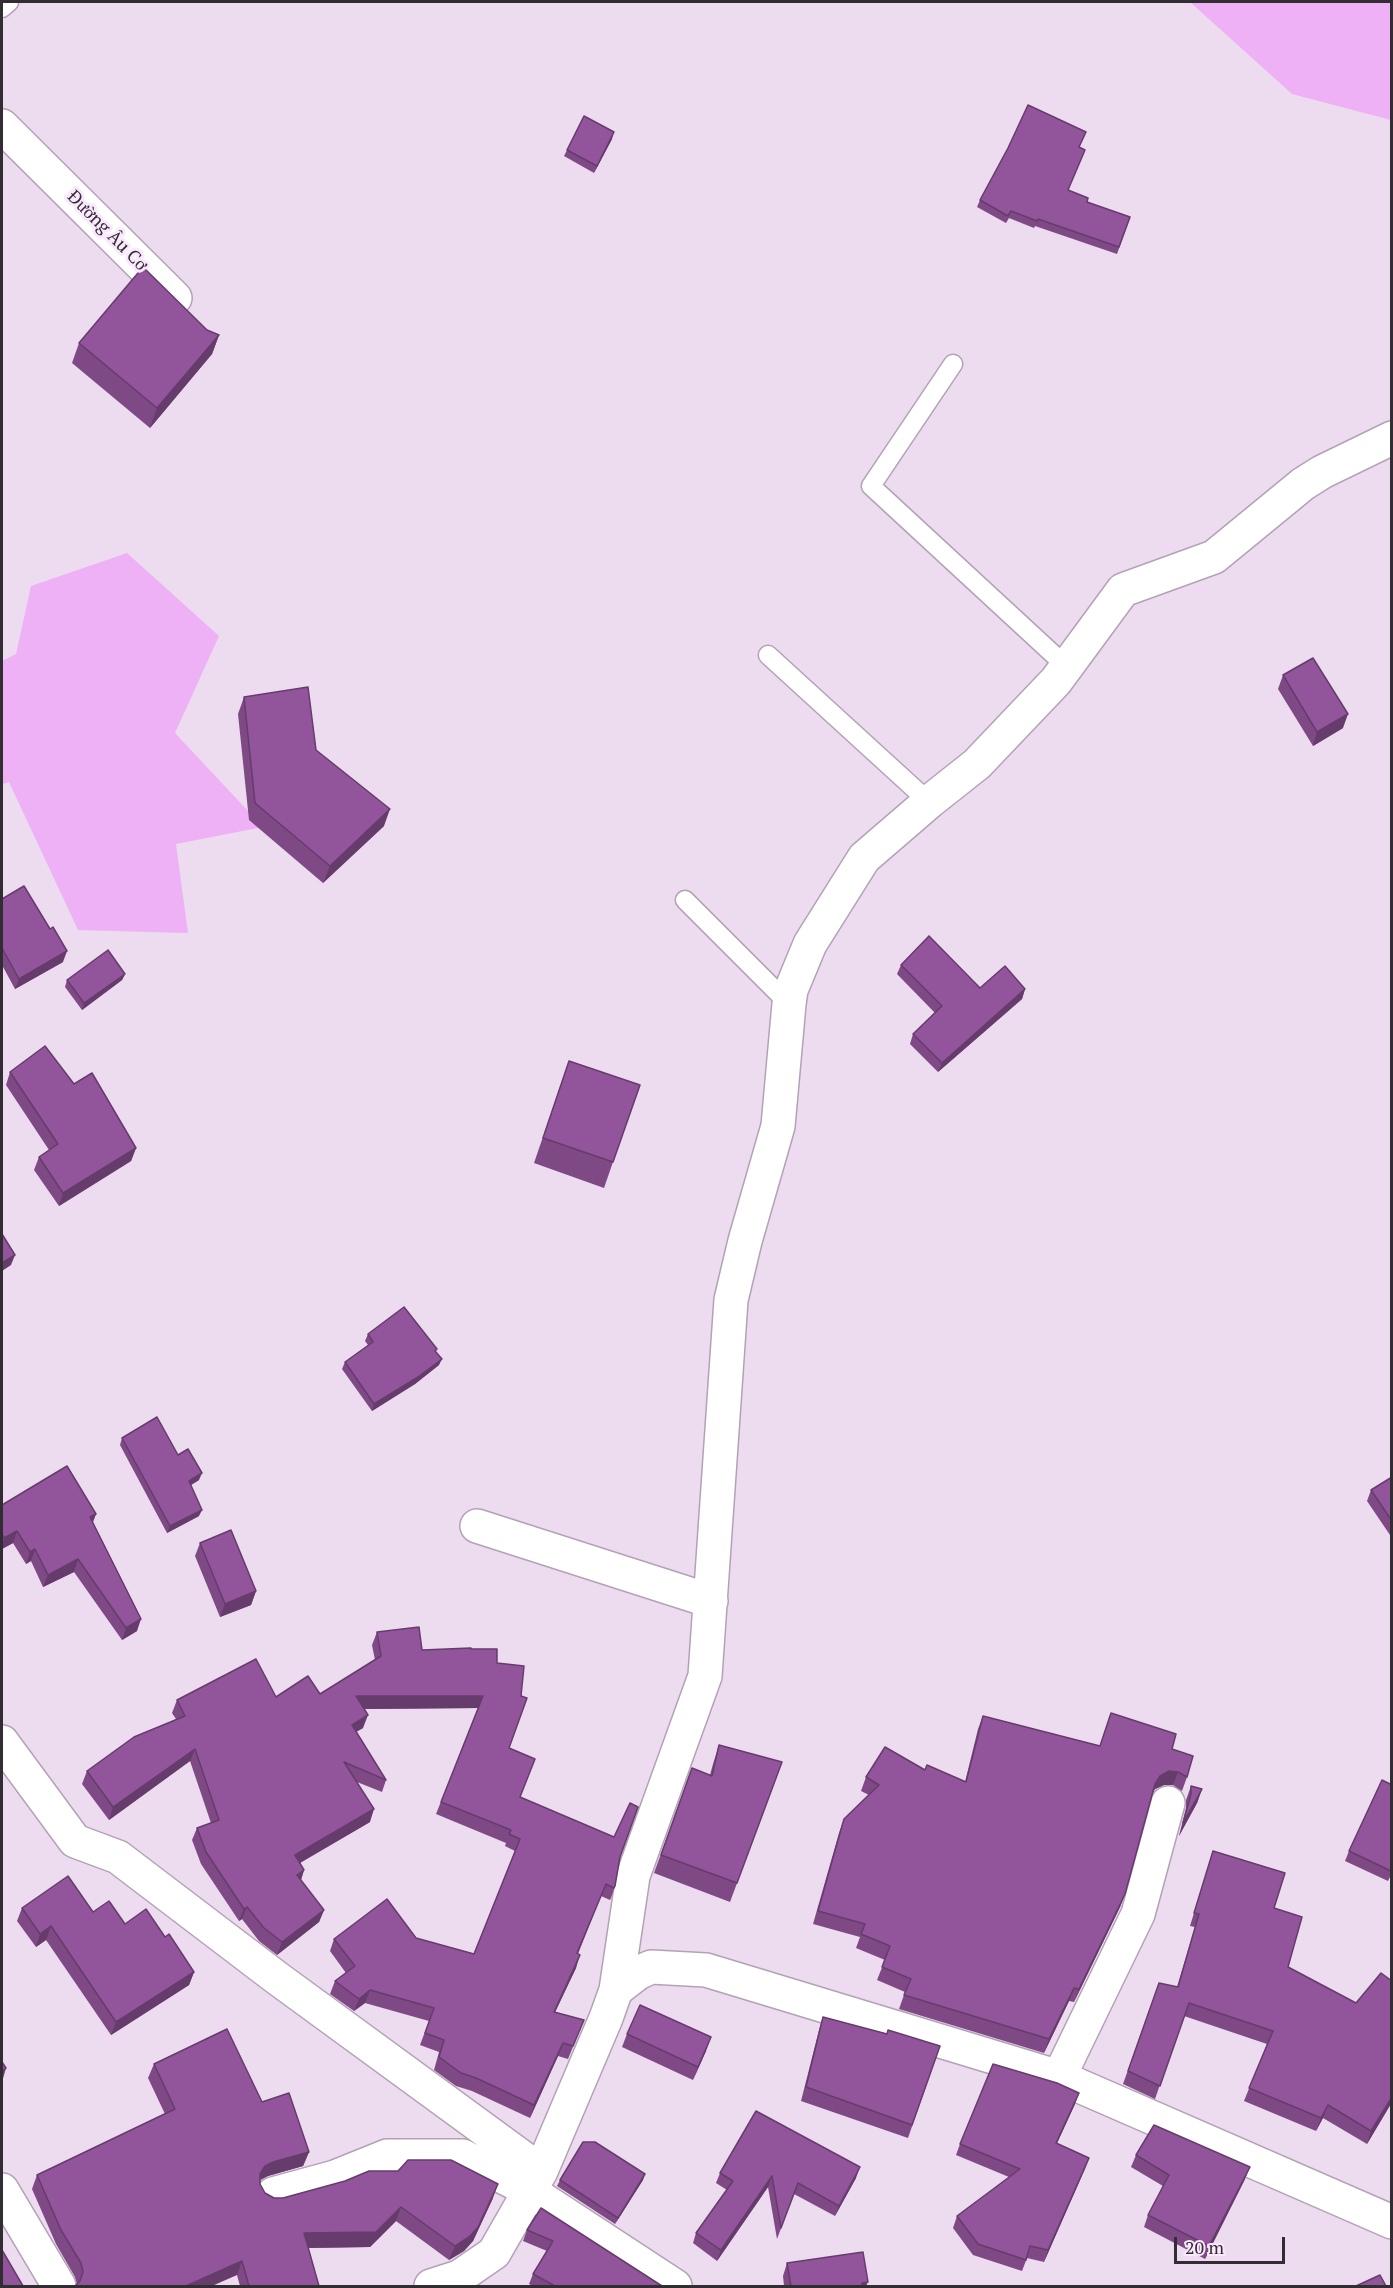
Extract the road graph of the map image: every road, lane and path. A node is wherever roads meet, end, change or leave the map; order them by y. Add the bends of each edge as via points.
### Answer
1 (9, 2) edge
2 (2, 8) edge
3 (2, 126) edge
4 (196, 320) edge
5 (953, 364) dead end
6 (1392, 438) edge
7 (768, 655) dead end
8 (1067, 667) junction
9 (929, 802) junction
10 (684, 900) dead end
11 (789, 1004) junction
12 (477, 1526) dead end
13 (711, 1601) junction
14 (2, 1742) edge
15 (1168, 1803) dead end
16 (616, 1990) junction
17 (1059, 2077) junction
18 (535, 2181) junction
19 (2, 2190) edge
20 (273, 2194) dead end
21 (1392, 2222) edge
22 (55, 2281) edge
23 (431, 2286) edge
24 (675, 2286) edge

1 - 2 lane
3 - 4 street, Đường Âu Cơ
5 - 8 lane via 871,486
6 - 8 street via 1303,484 1214,557 1123,590
7 - 9 lane
8 - 9 street via 977,764
9 - 11 street via 864,858 810,944
10 - 11 lane
11 - 13 street via 778,1126 730,1300
12 - 13 street
13 - 16 street via 705,1676 633,1876
14 - 18 street via 75,1841 118,1857
15 - 17 street via 1138,1914
16 - 17 street via 651,1967 706,1970
16 - 18 street
17 - 21 street
18 - 20 street via 463,2156 387,2156 335,2177
18 - 23 street via 494,2253 459,2277
18 - 24 street
19 - 22 street

